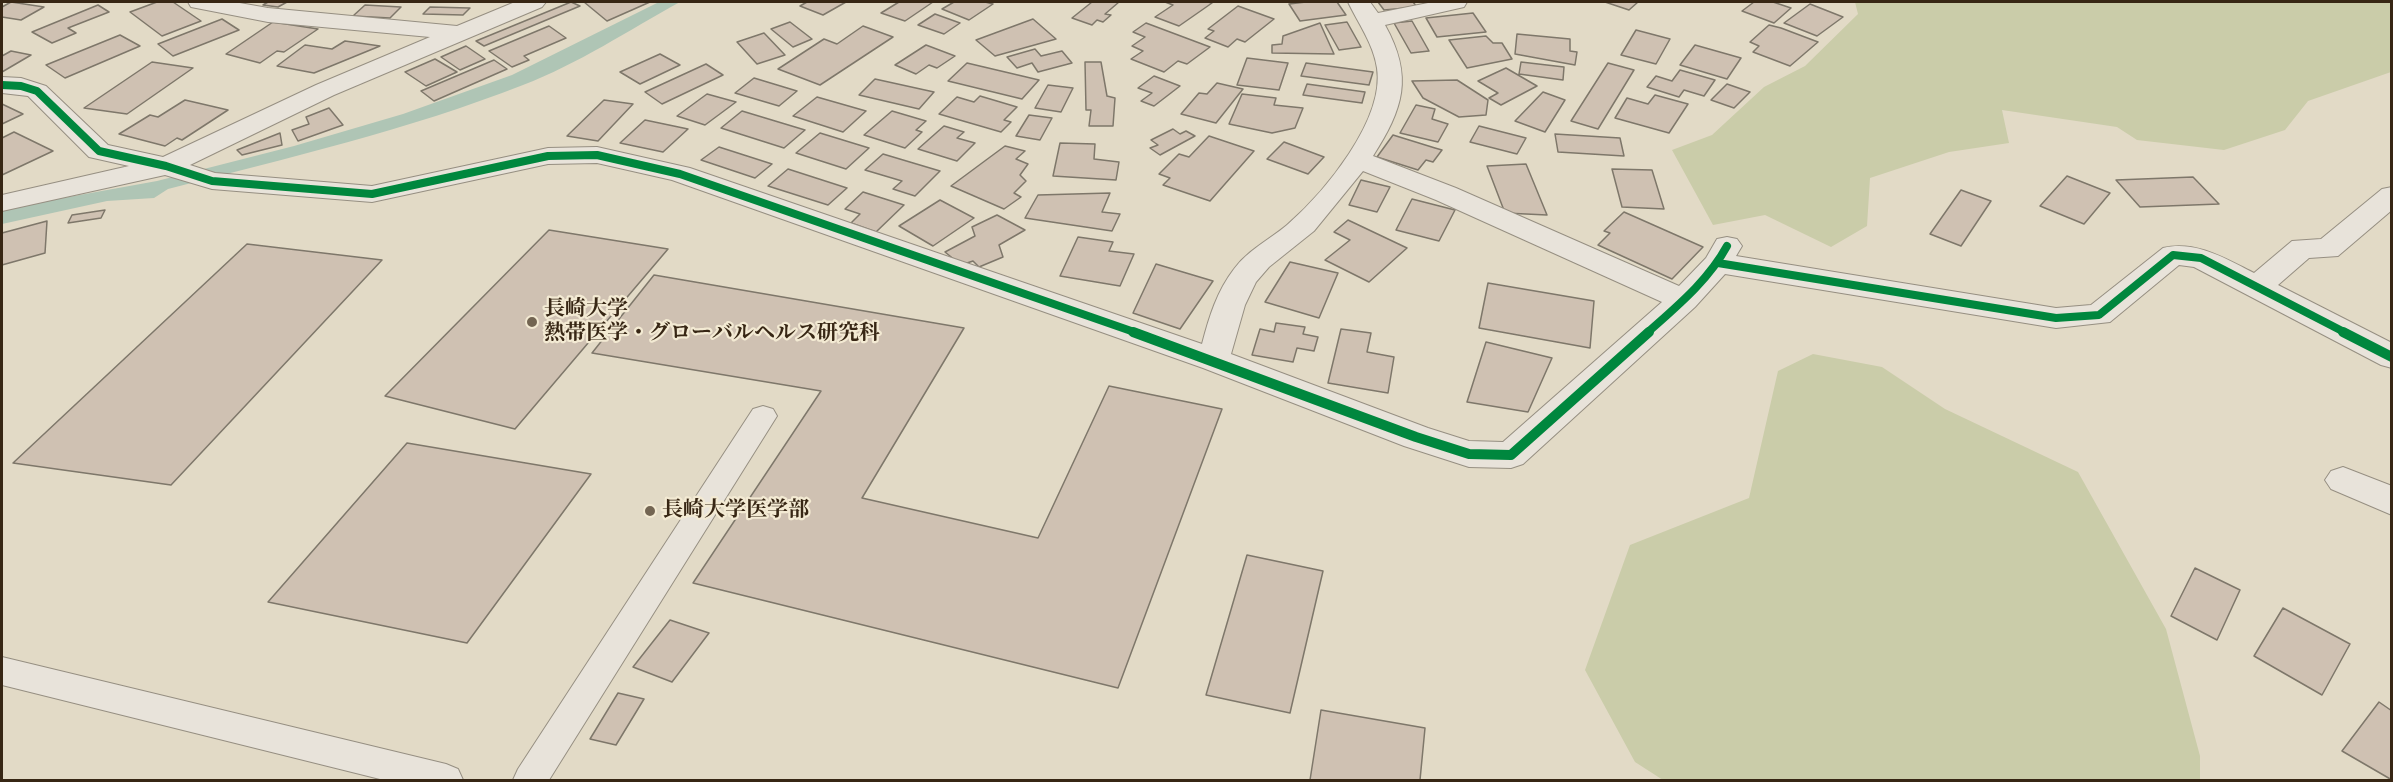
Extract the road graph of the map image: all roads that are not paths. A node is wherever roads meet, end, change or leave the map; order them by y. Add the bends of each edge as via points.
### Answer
1 (199, 2) edge
2 (534, 2) edge
3 (1456, 2) edge
4 (1366, 11) edge
5 (458, 32) junction
6 (2, 85) edge
7 (1358, 160) junction
8 (175, 169) junction
9 (2391, 195) edge
10 (2, 203) edge
11 (2256, 287) junction
12 (1684, 300) junction
13 (2391, 357) edge
14 (1214, 360) junction
15 (763, 416) dead end
16 (2343, 480) dead end
17 (2391, 501) edge
18 (2, 671) edge
19 (426, 778) edge
20 (530, 780) edge

1 - 5 street via 268,15
2 - 5 street
3 - 4 street via 1433,9
4 - 7 street via 1384,47 1390,91
5 - 8 street via 325,90
6 - 8 street via 38,91 99,151
7 - 12 street via 1446,194
7 - 14 street via 1303,226 1259,258 1247,272 1236,288
8 - 10 street
8 - 14 street via 212,181 372,194 548,156 597,155 680,174
9 - 11 street via 2328,249 2302,248
11 - 12 street via 2201,258 2174,255 2099,315 2056,318 1722,254
11 - 13 street
12 - 14 street via 1511,455 1469,454
15 - 20 lane
16 - 17 street
18 - 19 lane

